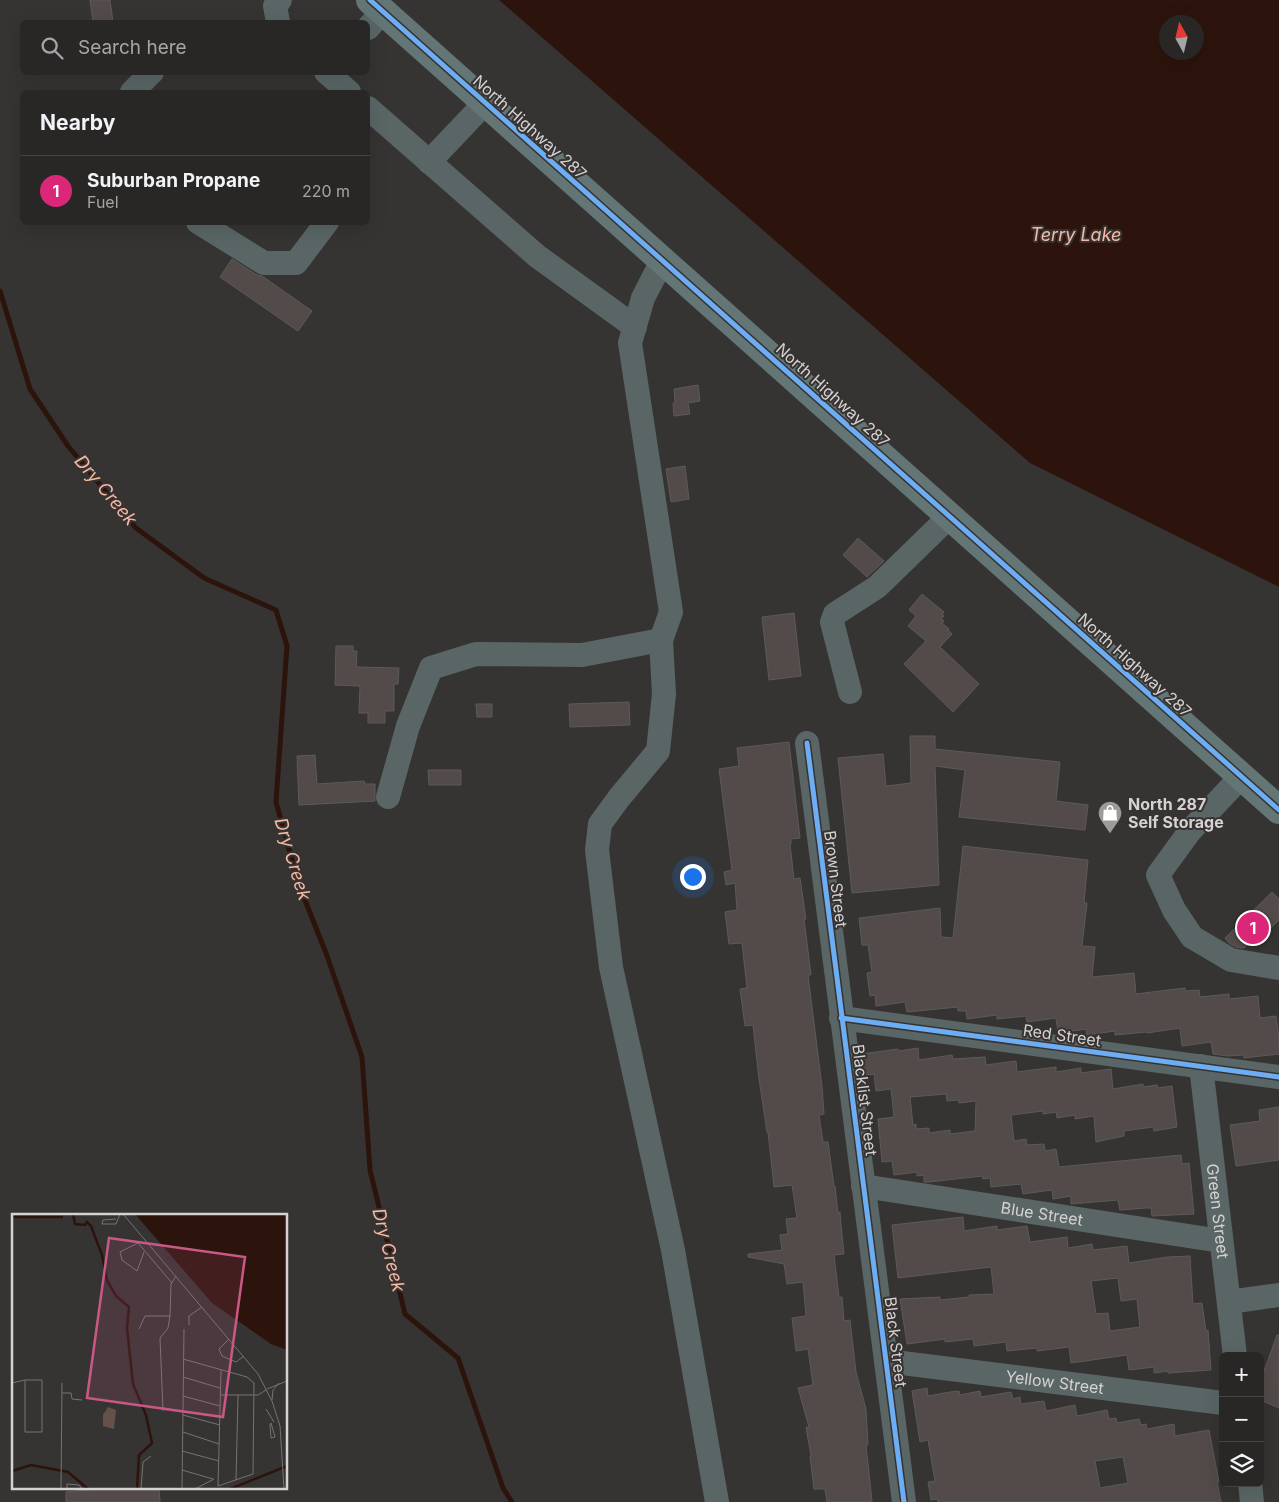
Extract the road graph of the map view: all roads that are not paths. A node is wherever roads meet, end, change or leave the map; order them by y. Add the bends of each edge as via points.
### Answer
1 (278, 10) edge
2 (373, 13) edge
3 (262, 20) edge
4 (149, 75) edge
5 (134, 90) edge
6 (485, 103) junction
7 (370, 110) edge
8 (429, 162) junction
9 (203, 225) edge
10 (325, 225) edge
11 (662, 261) junction
12 (635, 327) junction
13 (950, 516) junction
14 (661, 640) junction
15 (850, 692) dead end
16 (807, 743) dead end
17 (1241, 777) junction
18 (388, 797) dead end
19 (1279, 810) edge
20 (1279, 968) edge
21 (841, 1018) junction
22 (1201, 1066) junction
23 (1279, 1077) edge
24 (863, 1186) junction
25 (1221, 1241) junction
26 (1279, 1295) edge
27 (1229, 1302) junction
28 (1235, 1352) edge
29 (886, 1361) junction
30 (1219, 1402) edge
31 (1250, 1487) edge
32 (717, 1502) edge
33 (904, 1502) edge
34 (1252, 1502) edge

1 - 3 street
2 - 6 highway, North Highway 287
4 - 5 street
6 - 8 street
6 - 11 highway, North Highway 287
7 - 8 street
8 - 12 street via 537,256
9 - 10 street via 264,263 296,264
11 - 12 street via 643,298
11 - 13 highway, North Highway 287
12 - 14 street via 630,343 671,612
13 - 15 street via 877,587 835,614 832,622
13 - 17 highway, North Highway 287
14 - 18 street via 582,655 476,654 431,668 408,726
14 - 32 street via 664,694 658,752 600,824 597,850 611,967 673,1250
16 - 21 street, Brown Street
17 - 19 highway, North Highway 287
17 - 20 street via 1190,831 1158,875 1174,910 1192,937 1231,960
21 - 22 street, Red Street
21 - 24 street, Blacklist Street
22 - 23 street, Red Street
22 - 25 street, Green Street
24 - 25 street, Blue Street
24 - 29 street, Black Street
25 - 27 street, Green Street
26 - 27 street
27 - 28 street, Green Street
29 - 30 street, Yellow Street
29 - 33 street, Black Street
31 - 34 street

